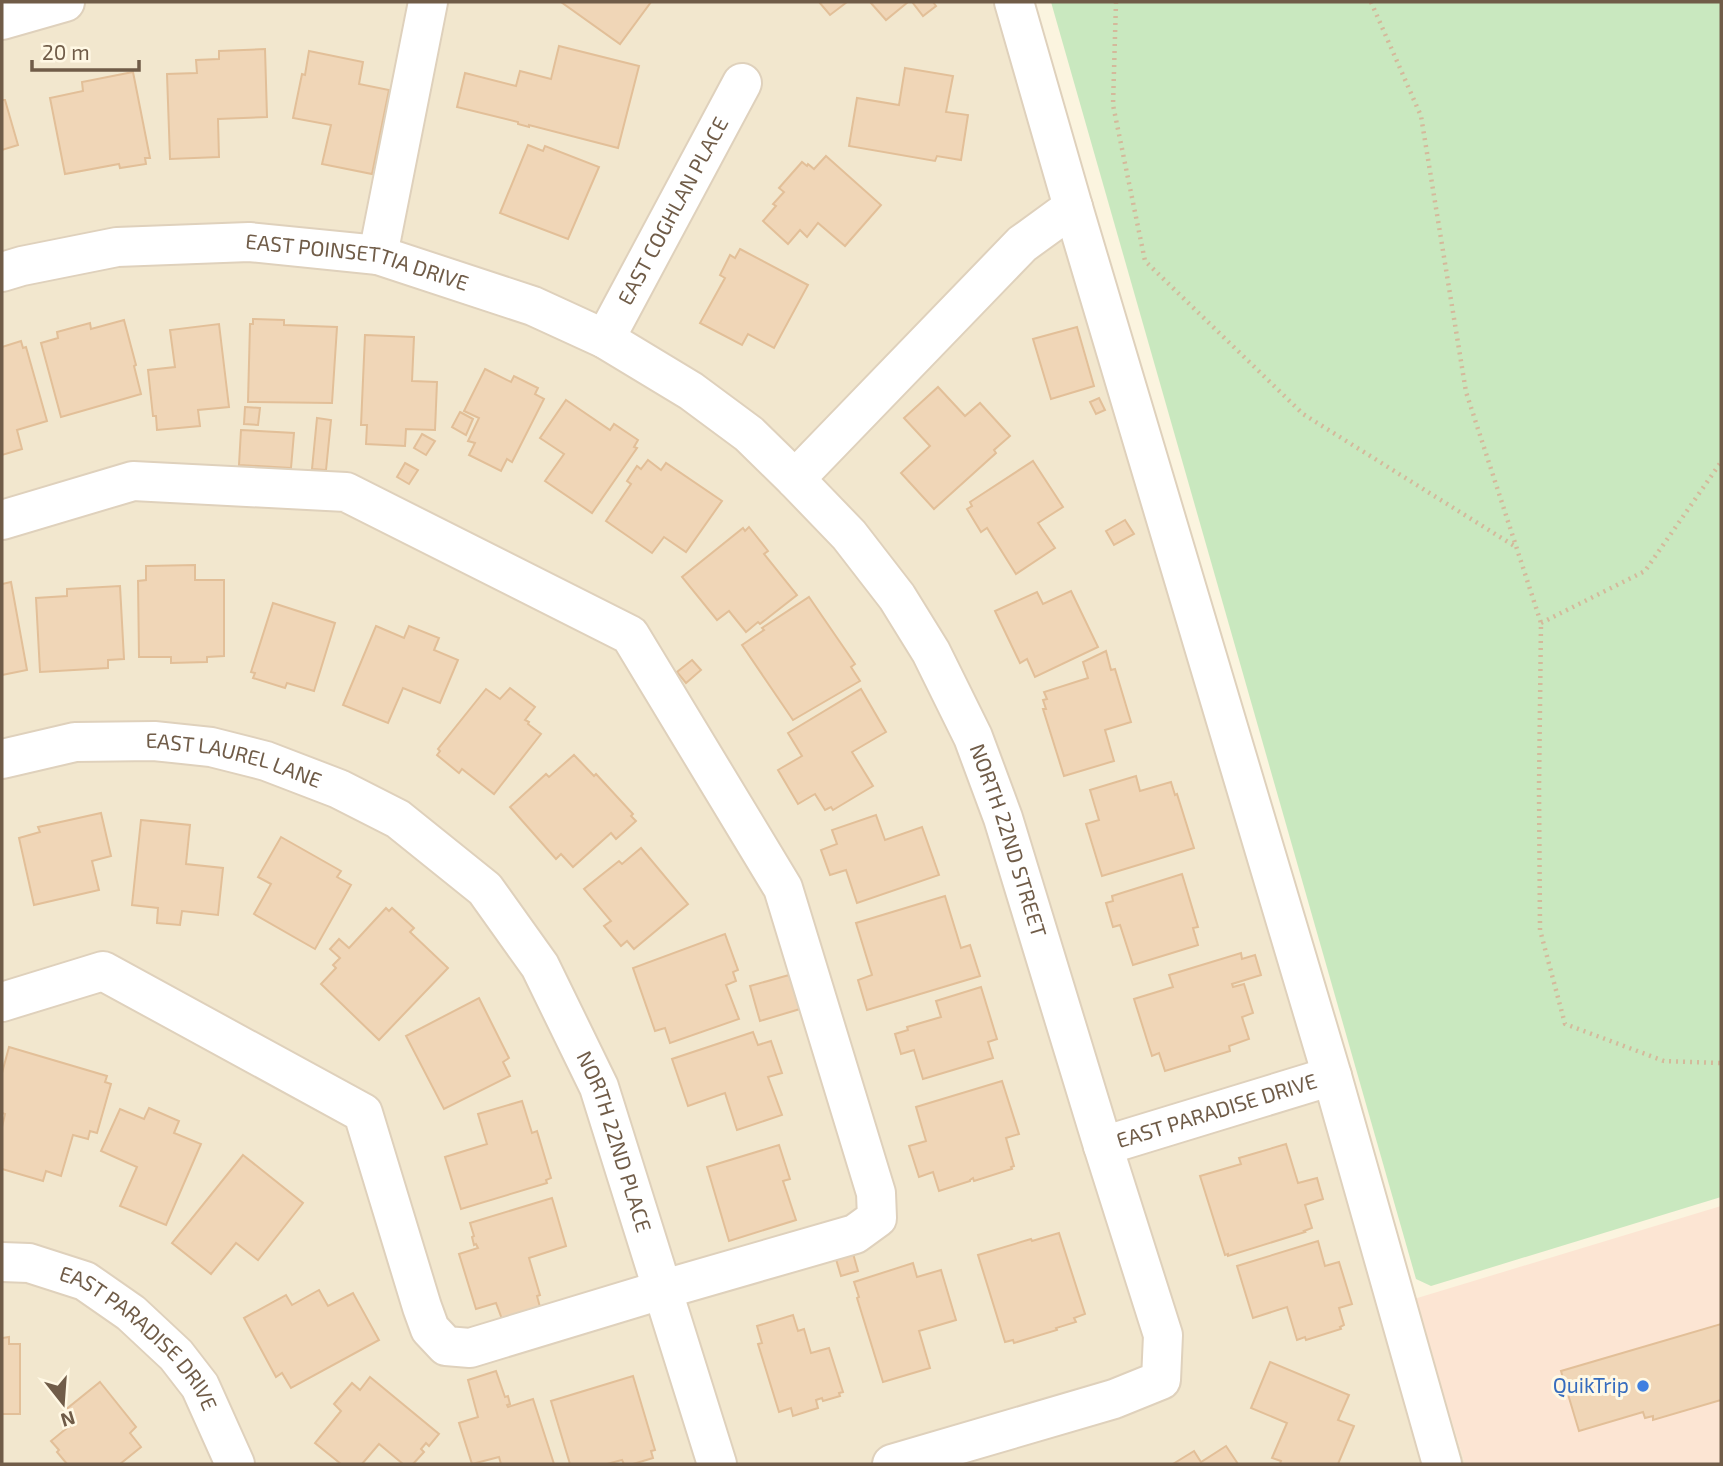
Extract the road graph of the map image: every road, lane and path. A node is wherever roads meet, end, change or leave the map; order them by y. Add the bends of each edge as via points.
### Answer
1 (65, 2) edge
2 (428, 2) edge
3 (1014, 2) edge
4 (1116, 2) edge
5 (1371, 2) edge
6 (2, 20) edge
7 (742, 83) dead end
8 (1073, 206) junction
9 (378, 255) junction
10 (2, 272) edge
11 (605, 340) junction
12 (691, 391) joint
13 (1721, 462) edge
14 (795, 479) junction
15 (2, 520) edge
16 (1516, 547) junction
17 (1541, 623) junction
18 (2, 759) edge
19 (446, 857) joint
20 (2, 1002) edge
21 (1721, 1063) edge
22 (1332, 1076) junction
23 (1103, 1146) junction
24 (2, 1262) edge
25 (662, 1290) junction
26 (235, 1464) edge
27 (717, 1464) edge
28 (892, 1464) edge
29 (1442, 1464) edge

1 - 6 street
2 - 9 street
3 - 8 street
4 - 16 path via 1113,105 1145,261 1303,414
5 - 16 path via 1421,116 1466,392
7 - 11 street, EAST COGHLAN PLACE
8 - 14 street via 1022,244
8 - 22 street
9 - 10 street, EAST POINSETTIA DRIVE via 249,242 117,247
9 - 11 street, EAST POINSETTIA DRIVE via 533,306
11 - 12 street, EAST POINSETTIA DRIVE
12 - 14 street, NORTH 22ND STREET via 749,434
13 - 17 path via 1645,571
14 - 23 street, NORTH 22ND STREET via 849,535 897,597 931,652 973,737 1003,818
15 - 25 street via 133,481 345,492 630,635 783,888 876,1193 877,1218 855,1234
16 - 17 path
17 - 21 path via 1540,930 1565,1024 1664,1061
18 - 19 street, EAST LAUREL LANE via 75,742 154,741 211,747 266,761 339,789 398,819
19 - 25 street, NORTH 22ND PLACE via 485,889 541,966 572,1028 599,1087
20 - 25 street via 103,971 363,1113 422,1307 430,1329 446,1346 470,1348
22 - 23 street, EAST PARADISE DRIVE
22 - 29 street
23 - 28 street, NORTH 22ND STREET via 1163,1335 1161,1380 1114,1399
24 - 26 street, EAST PARADISE DRIVE via 29,1263 85,1281 131,1313 176,1355 200,1386
25 - 27 street, NORTH 22ND PLACE

